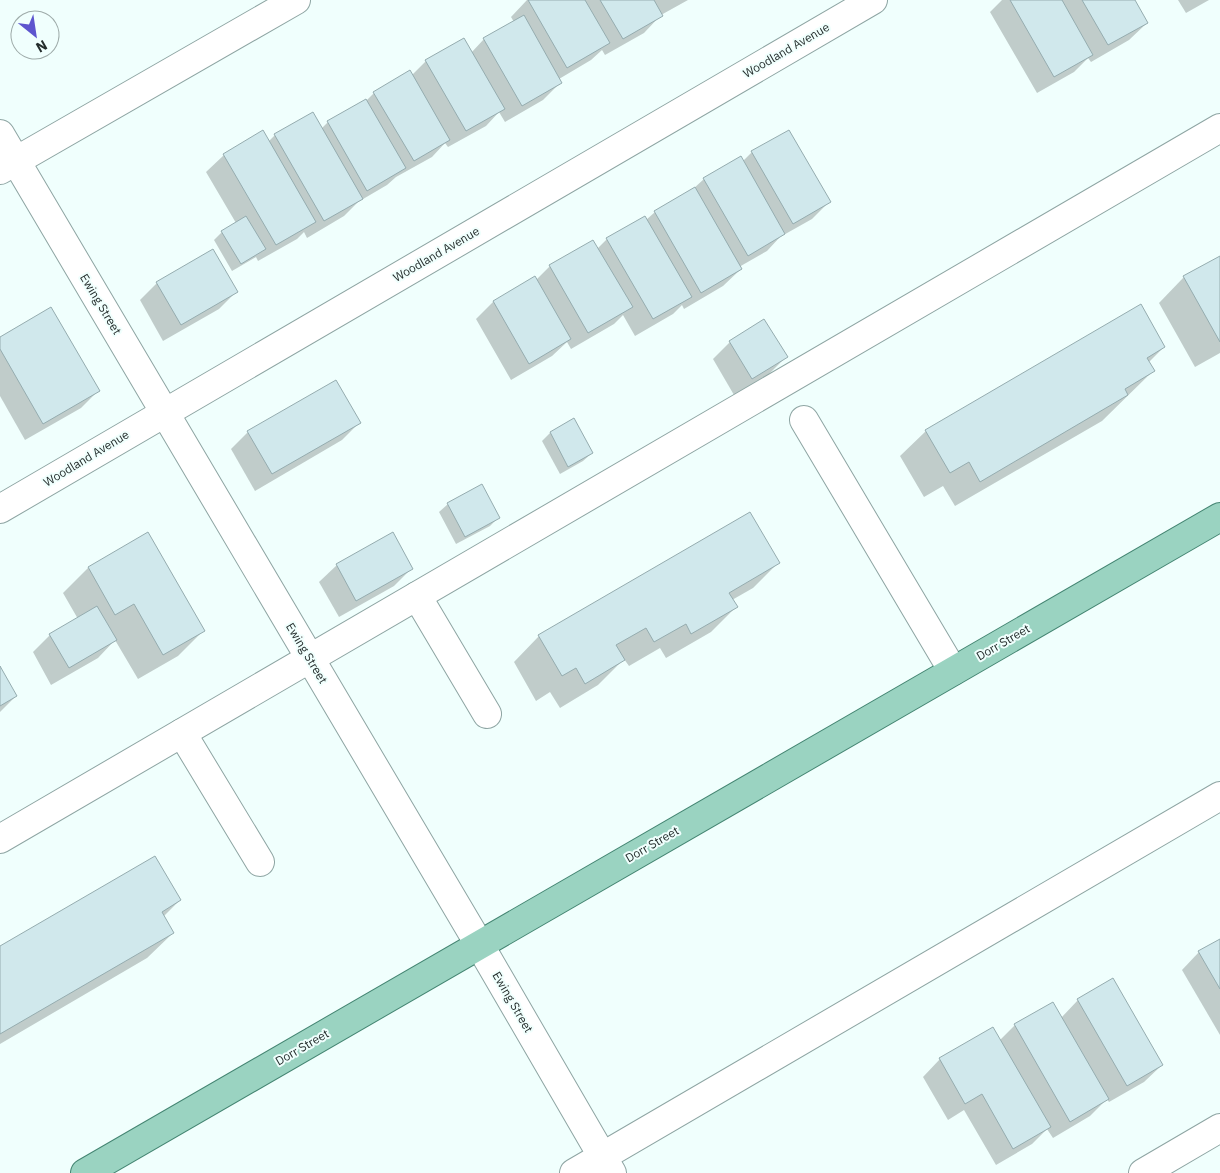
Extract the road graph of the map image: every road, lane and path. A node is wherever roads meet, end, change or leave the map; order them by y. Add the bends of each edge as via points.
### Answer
1 (296, 0) edge
2 (872, 0) edge
3 (1220, 128) edge
4 (0, 134) edge
5 (8, 166) edge
6 (165, 412) junction
7 (804, 420) dead end
8 (0, 509) edge
9 (1220, 517) edge
10 (417, 596) junction
11 (310, 659) junction
12 (953, 671) junction
13 (487, 714) dead end
14 (182, 733) junction
15 (1220, 796) edge
16 (0, 839) edge
17 (260, 862) dead end
18 (479, 944) junction
19 (1220, 1128) edge
20 (608, 1165) edge
21 (85, 1173) edge
22 (574, 1173) edge
23 (1143, 1173) edge

1 - 5 street
2 - 6 street, Woodland Avenue
3 - 10 street
4 - 5 street, Ewing Street
5 - 6 street, Ewing Street
6 - 8 street, Woodland Avenue
6 - 11 street, Ewing Street
7 - 12 street
9 - 12 main road, Dorr Street
10 - 11 street
10 - 13 street
11 - 14 street
11 - 18 street, Ewing Street
12 - 18 main road, Dorr Street
14 - 16 street
14 - 17 street
15 - 20 street
18 - 20 street, Ewing Street
18 - 21 main road, Dorr Street
19 - 23 street
20 - 22 street

